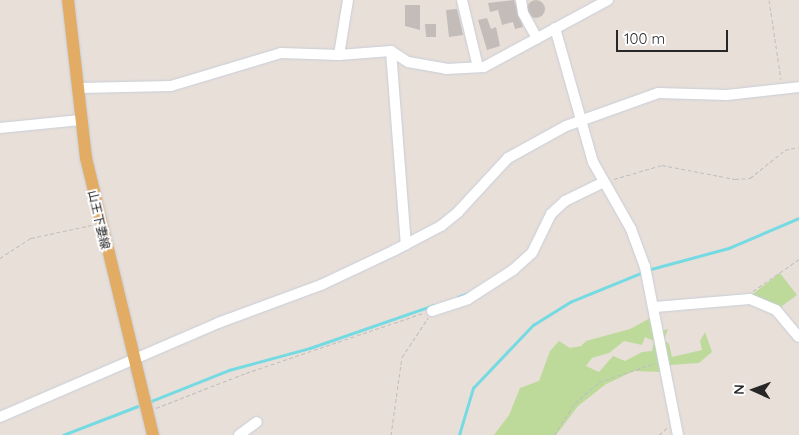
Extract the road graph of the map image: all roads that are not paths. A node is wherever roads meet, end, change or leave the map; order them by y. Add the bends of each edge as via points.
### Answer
1 (68, 0) edge
2 (348, 0) edge
3 (462, 0) edge
4 (521, 0) edge
5 (608, 0) edge
6 (555, 28) junction
7 (537, 38) junction
8 (391, 51) junction
9 (339, 56) junction
10 (478, 67) junction
11 (799, 87) edge
12 (80, 88) junction
13 (81, 120) junction
14 (580, 120) junction
15 (0, 128) edge
16 (602, 183) junction
17 (406, 244) junction
18 (655, 307) junction
19 (432, 311) road end
20 (799, 337) edge
21 (134, 358) junction
22 (0, 417) edge
23 (257, 422) dead end
24 (153, 435) edge
25 (239, 435) edge
26 (678, 435) edge

1 - 12 main road, 山王下妻線
2 - 9 street
3 - 10 street
4 - 7 street via 523,13
5 - 6 street
6 - 7 street
6 - 14 street
7 - 10 street
8 - 9 street
8 - 10 street via 408,62 446,69
8 - 17 street
9 - 12 street via 281,53 171,86
11 - 14 street via 727,95 658,93
12 - 13 main road, 山王下妻線
13 - 15 street
13 - 21 main road, 山王下妻線 via 100,223
14 - 16 street
14 - 17 street via 508,158 458,212
16 - 18 street via 637,240
16 - 19 street via 564,201 551,214 532,253 512,270 468,299
17 - 21 street via 321,285
18 - 20 street via 746,299 776,310
18 - 26 street
21 - 22 street
21 - 24 main road, 山王下妻線
23 - 25 street

